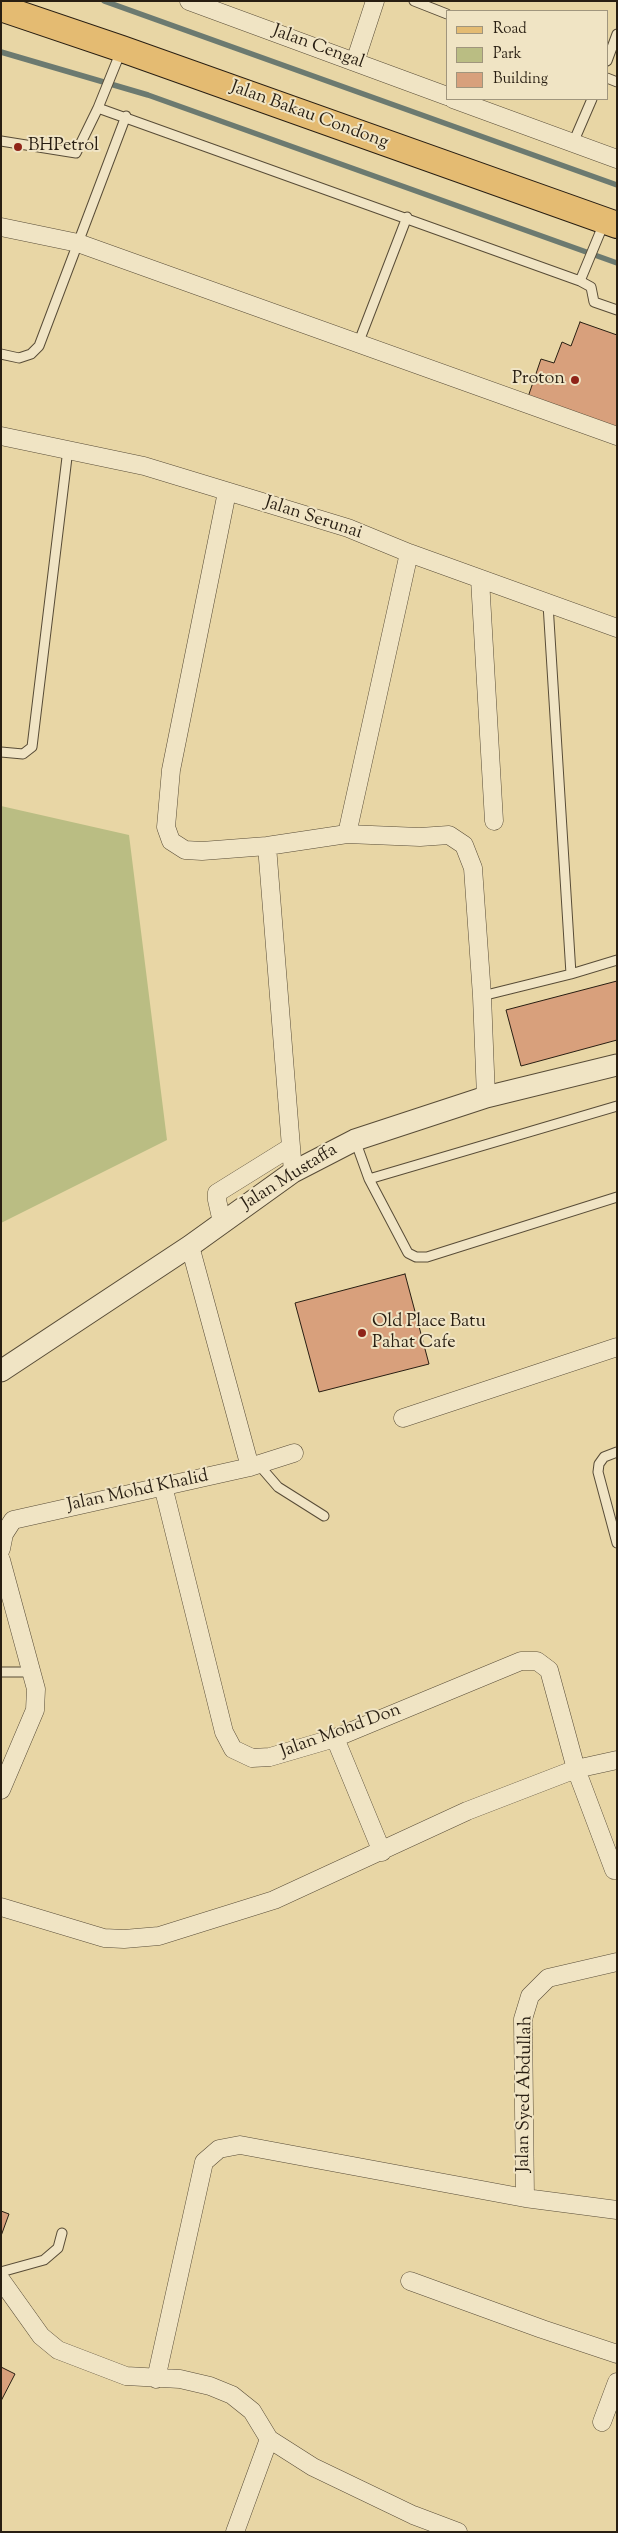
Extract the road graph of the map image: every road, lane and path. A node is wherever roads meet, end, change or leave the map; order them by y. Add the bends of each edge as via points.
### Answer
1 (189, 1) edge
2 (375, 1) edge
3 (414, 1) edge
4 (1, 8) edge
5 (446, 14) edge
6 (617, 34) edge
7 (122, 49) junction
8 (608, 58) edge
9 (355, 62) junction
10 (446, 96) edge
11 (457, 100) edge
12 (592, 100) edge
13 (99, 106) junction
14 (126, 116) junction
15 (1, 141) edge
16 (573, 144) junction
17 (617, 159) edge
18 (406, 217) junction
19 (611, 223) edge
20 (1, 227) edge
21 (78, 243) junction
22 (580, 281) junction
23 (617, 310) edge
24 (358, 344) junction
25 (1, 354) edge
26 (1, 436) edge
27 (617, 436) edge
28 (68, 449) junction
29 (227, 492) junction
30 (409, 553) junction
31 (480, 579) junction
32 (548, 604) junction
33 (617, 628) edge
34 (1, 752) edge
35 (494, 821) dead end
36 (347, 834) junction
37 (267, 846) junction
38 (617, 960) edge
39 (571, 974) junction
40 (482, 996) junction
41 (617, 1065) edge
42 (486, 1097) junction
43 (617, 1106) edge
44 (355, 1140) junction
45 (291, 1146) junction
46 (293, 1172) junction
47 (369, 1179) junction
48 (617, 1197) edge
49 (222, 1222) junction
50 (190, 1246) junction
51 (617, 1347) edge
52 (1, 1371) edge
53 (403, 1418) dead end
54 (617, 1452) edge
55 (294, 1453) dead end
56 (254, 1466) junction
57 (163, 1486) junction
58 (324, 1516) dead end
59 (617, 1542) edge
60 (1, 1549) edge
61 (1, 1560) edge
62 (1, 1672) edge
63 (31, 1672) junction
64 (335, 1738) junction
65 (617, 1760) edge
66 (576, 1769) junction
67 (1, 1790) edge
68 (382, 1852) junction
69 (614, 1870) dead end
70 (1, 1907) edge
71 (617, 1962) edge
72 (525, 2198) junction
73 (617, 2210) edge
74 (62, 2234) dead end
75 (1, 2272) edge
76 (1, 2280) edge
77 (410, 2281) dead end
78 (617, 2354) edge
79 (156, 2379) junction
80 (617, 2382) edge
81 (602, 2422) dead end
82 (268, 2439) junction
83 (235, 2532) edge
84 (458, 2532) edge

1 - 9 street, Jalan Cengal
2 - 9 street
3 - 5 lane
4 - 7 main road, Jalan Bakau Condong
6 - 8 lane
7 - 13 lane
7 - 19 main road, Jalan Bakau Condong
9 - 10 street, Jalan Cengal
11 - 16 street
12 - 16 lane
13 - 14 lane
13 - 15 lane via 76,153
14 - 18 lane
14 - 21 lane
16 - 17 street
18 - 22 lane
18 - 24 lane
19 - 22 lane
20 - 21 street
21 - 24 street
21 - 25 lane via 39,346 31,354 19,358
22 - 23 lane via 592,286 594,302
24 - 27 street
26 - 28 street, Jalan Serunai
28 - 29 street, Jalan Serunai via 144,466
28 - 34 lane via 32,747 23,754
29 - 30 street, Jalan Serunai via 348,528
29 - 37 street via 171,770 166,826 172,841 185,850
30 - 31 street, Jalan Serunai
30 - 36 street
31 - 32 street, Jalan Serunai
31 - 35 street
32 - 33 street, Jalan Serunai
32 - 39 lane
36 - 37 street
36 - 40 street via 449,835 464,845 473,868
37 - 45 street
38 - 39 lane
39 - 40 lane
40 - 42 street
41 - 42 street, Jalan Mustaffa
42 - 44 street, Jalan Mustaffa
43 - 47 lane
44 - 46 street, Jalan Mustaffa
44 - 47 lane
45 - 46 street
45 - 49 street via 217,1193
46 - 49 street, Jalan Mustaffa
47 - 48 lane via 408,1254 416,1257 426,1257
49 - 50 street, Jalan Mustaffa
50 - 52 street, Jalan Mustaffa
50 - 56 street
51 - 53 street
54 - 59 lane via 604,1457 598,1472
55 - 56 street, Jalan Mohd Khalid
56 - 57 street, Jalan Mohd Khalid
56 - 58 lane via 273,1483
57 - 60 street, Jalan Mohd Khalid via 13,1520 4,1534
57 - 64 street, Jalan Mohd Don via 224,1732 233,1749 252,1758 270,1757
61 - 63 street
62 - 63 lane
63 - 67 street via 36,1689 35,1710
64 - 66 street, Jalan Mohd Don via 521,1661 537,1662 548,1670
64 - 68 street
65 - 66 street
66 - 68 street via 467,1811
66 - 69 street, Jalan Mohd Don
68 - 70 street via 274,1900 158,1936 124,1940 104,1938
71 - 72 street, Jalan Syed Abdullah via 548,1978 530,1996 523,2019
72 - 73 street
72 - 79 street via 240,2145 219,2149 204,2162
74 - 75 lane via 58,2248 44,2260
76 - 79 street via 41,2336 58,2350 126,2376
77 - 78 street
79 - 82 street via 180,2379 232,2395 252,2411
80 - 81 street
82 - 83 street
82 - 84 street via 313,2467 412,2515

